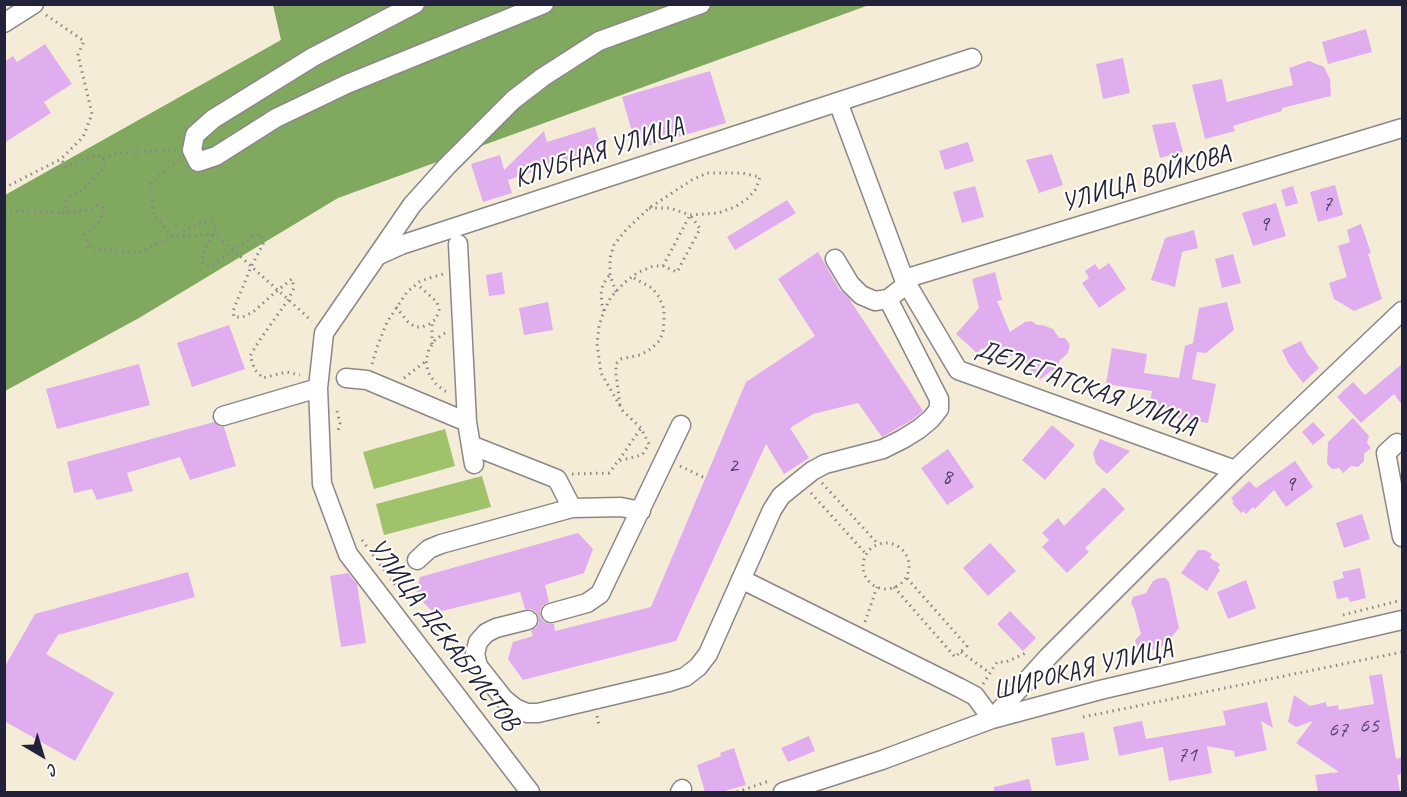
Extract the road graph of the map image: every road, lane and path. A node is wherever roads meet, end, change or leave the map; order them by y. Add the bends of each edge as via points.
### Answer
1 (415, 4) edge
2 (544, 4) edge
3 (701, 4) edge
4 (33, 5) edge
5 (4, 23) edge
6 (972, 58) dead end
7 (838, 102) junction
8 (1402, 128) edge
9 (192, 150) junction
10 (103, 158) junction
11 (61, 159) junction
12 (4, 188) edge
13 (649, 208) junction
14 (4, 211) edge
15 (63, 213) junction
16 (690, 215) junction
17 (214, 234) junction
18 (173, 237) junction
19 (458, 244) dead end
20 (233, 250) junction
21 (377, 256) junction
22 (835, 259) dead end
23 (663, 266) junction
24 (250, 267) junction
25 (460, 271) junction
26 (610, 275) junction
27 (632, 277) junction
28 (417, 284) junction
29 (898, 289) junction
30 (278, 290) junction
31 (616, 292) junction
32 (288, 300) junction
33 (396, 307) junction
34 (604, 311) junction
35 (1402, 311) edge
36 (432, 322) junction
37 (462, 327) junction
38 (324, 333) junction
39 (432, 344) junction
40 (426, 361) junction
41 (346, 378) dead end
42 (368, 380) junction
43 (318, 383) junction
44 (390, 390) junction
45 (466, 396) junction
46 (336, 405) dead end
47 (620, 407) junction
48 (223, 416) dead end
49 (467, 422) junction
50 (681, 425) dead end
51 (641, 428) junction
52 (337, 433) dead end
53 (1397, 443) dead end
54 (471, 445) junction
55 (618, 462) junction
56 (474, 464) dead end
57 (1235, 470) junction
58 (557, 479) junction
59 (818, 479) dead end
60 (808, 489) dead end
61 (572, 508) junction
62 (640, 511) junction
63 (356, 531) dead end
64 (1402, 537) edge
65 (878, 544) junction
66 (866, 554) junction
67 (417, 560) dead end
68 (906, 577) junction
69 (741, 579) junction
70 (877, 587) junction
71 (894, 587) junction
72 (398, 589) dead end
73 (1402, 600) edge
74 (551, 613) dead end
75 (1335, 617) dead end
76 (528, 620) dead end
77 (1402, 620) edge
78 (859, 638) junction
79 (961, 652) junction
80 (1402, 652) edge
81 (1047, 657) junction
82 (990, 673) junction
83 (1086, 676) dead end
84 (975, 696) junction
85 (1083, 717) dead end
86 (992, 719) junction
87 (776, 787) edge
88 (530, 792) edge
89 (737, 792) edge

1 - 9 street via 313,57 213,119 195,135
2 - 9 street via 347,84 276,118 216,156 198,162
3 - 21 street, УЛИЦА ДЕКАБРИСТОВ via 599,41 513,100 425,190
4 - 5 street
4 - 11 path via 84,41 78,55 92,114 83,137
6 - 7 street, КЛУБНАЯ УЛИЦА
7 - 21 street, КЛУБНАЯ УЛИЦА
7 - 29 street, ДЕЛЕГАТСКАЯ УЛИЦА
8 - 29 street, УЛИЦА ВОЙКОВА
9 - 10 path via 117,153
9 - 18 path via 151,182 153,214
10 - 11 path via 95,155 66,167
10 - 15 path via 105,167 83,190 70,196
11 - 12 path
13 - 16 path via 670,208
13 - 16 path via 707,174 760,177 756,189 735,207
13 - 26 path via 614,245
14 - 15 path
15 - 18 path via 99,205 105,209 85,235 88,248 139,253
16 - 23 path
16 - 23 path via 700,229 682,264 677,272
17 - 18 path
17 - 18 path via 217,226 211,220
17 - 20 path
17 - 20 path via 202,254 203,264 212,266
19 - 25 street
20 - 24 path
20 - 24 path via 260,234 263,244
21 - 38 street, УЛИЦА ДЕКАБРИСТОВ
22 - 29 street via 861,295 874,301
23 - 27 path via 653,266
24 - 30 path
24 - 30 path via 233,310 234,317 253,312
25 - 28 path
25 - 37 street
26 - 31 path
26 - 34 path via 601,294
27 - 31 path
27 - 47 path via 652,288 659,297 664,309 663,333 651,349 616,364
28 - 33 path
28 - 36 path via 437,302 439,310
29 - 57 street, ДЕЛЕГАТСКАЯ УЛИЦА via 958,370
29 - 69 street via 939,399 939,409 903,439 883,449 825,464 781,496
30 - 32 path
30 - 32 path via 292,279 294,288
31 - 34 path
32 - 38 path
32 - 43 path via 250,356 255,370 263,378 286,372
33 - 36 path via 415,327
33 - 42 path via 376,347
34 - 47 path via 599,326 598,357 601,373
35 - 57 street
36 - 39 path
37 - 39 path via 446,332
37 - 45 street
38 - 43 street, УЛИЦА ДЕКАБРИСТОВ
39 - 40 path
40 - 44 path
40 - 45 path via 428,372 443,390
41 - 42 street
42 - 44 street
43 - 48 street
43 - 88 street, УЛИЦА ДЕКАБРИСТОВ via 322,484 348,554
44 - 49 street
45 - 49 street
46 - 52 path via 340,423
47 - 51 path
49 - 54 street
50 - 62 street
51 - 55 path
51 - 55 path via 649,444 642,455
53 - 64 street via 1386,453
54 - 56 street
54 - 58 street
55 - 58 path via 609,473 565,474
57 - 81 street
58 - 61 street
59 - 65 path
60 - 66 path
61 - 62 street via 621,507
61 - 67 street via 441,544
62 - 74 street via 600,594 587,603
63 - 72 path
65 - 66 path
65 - 68 path via 900,547 908,560
66 - 70 path via 862,569
68 - 71 path
68 - 79 path via 967,646
69 - 76 street via 708,654 685,677 538,713 515,708 504,699 478,666 475,654 486,633
69 - 78 street
70 - 71 path
70 - 78 path
71 - 79 path via 955,657
73 - 75 path
77 - 86 street, ШИРОКАЯ УЛИЦА
78 - 84 street
79 - 82 path
80 - 85 path
81 - 82 path via 1038,647 1017,659 997,662
81 - 83 path via 1065,677
81 - 86 street
82 - 84 path
84 - 86 street
86 - 87 street, ШИРОКАЯ УЛИЦА via 882,760
87 - 89 path

